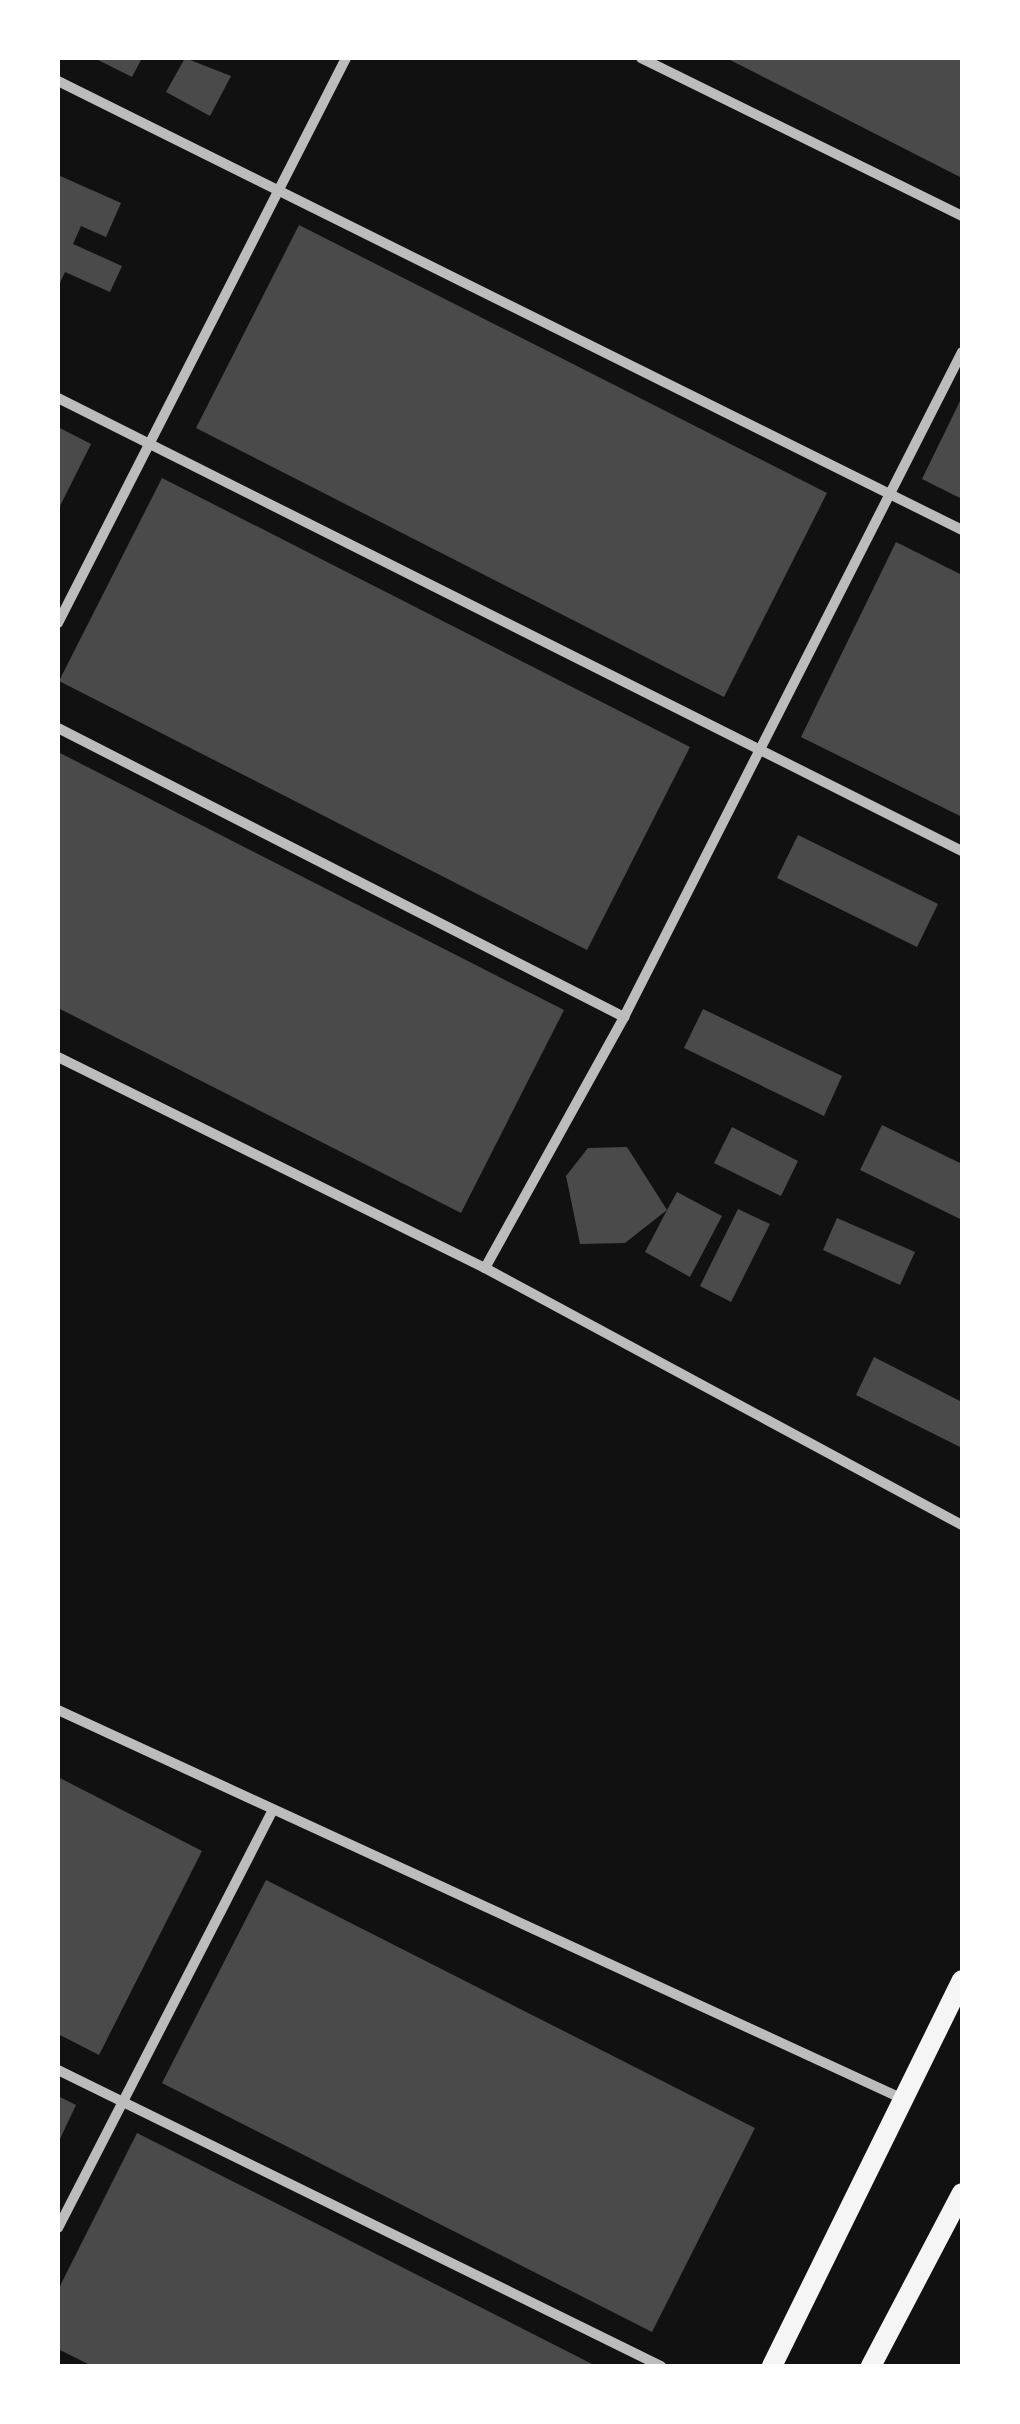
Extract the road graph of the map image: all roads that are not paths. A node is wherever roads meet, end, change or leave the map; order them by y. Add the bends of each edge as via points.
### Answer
1 (346, 58) edge
2 (641, 58) edge
3 (58, 82) edge
4 (282, 193) junction
5 (962, 216) edge
6 (962, 352) edge
7 (58, 398) edge
8 (150, 445) junction
9 (890, 494) junction
10 (962, 530) edge
11 (58, 623) edge
12 (58, 728) edge
13 (761, 753) junction
14 (962, 851) edge
15 (624, 1017) junction
16 (58, 1057) edge
17 (485, 1268) junction
18 (962, 1525) edge
19 (58, 1710) edge
20 (270, 1813) junction
21 (962, 1980) edge
22 (58, 2070) edge
23 (905, 2100) junction
24 (122, 2102) junction
25 (962, 2193) edge
26 (58, 2228) edge
27 (661, 2366) edge
28 (772, 2366) edge
29 (871, 2366) edge

1 - 4 street
2 - 5 street
3 - 4 street
4 - 8 street
4 - 9 street
6 - 9 street
7 - 8 street
8 - 11 street
8 - 13 street
9 - 10 street
9 - 13 street
12 - 15 street
13 - 14 street
13 - 15 street
15 - 17 street
16 - 17 street
17 - 18 street
19 - 20 street
20 - 23 street
20 - 24 street
21 - 23 main road
22 - 24 street
23 - 28 main road
24 - 26 street
24 - 27 street
25 - 29 main road

